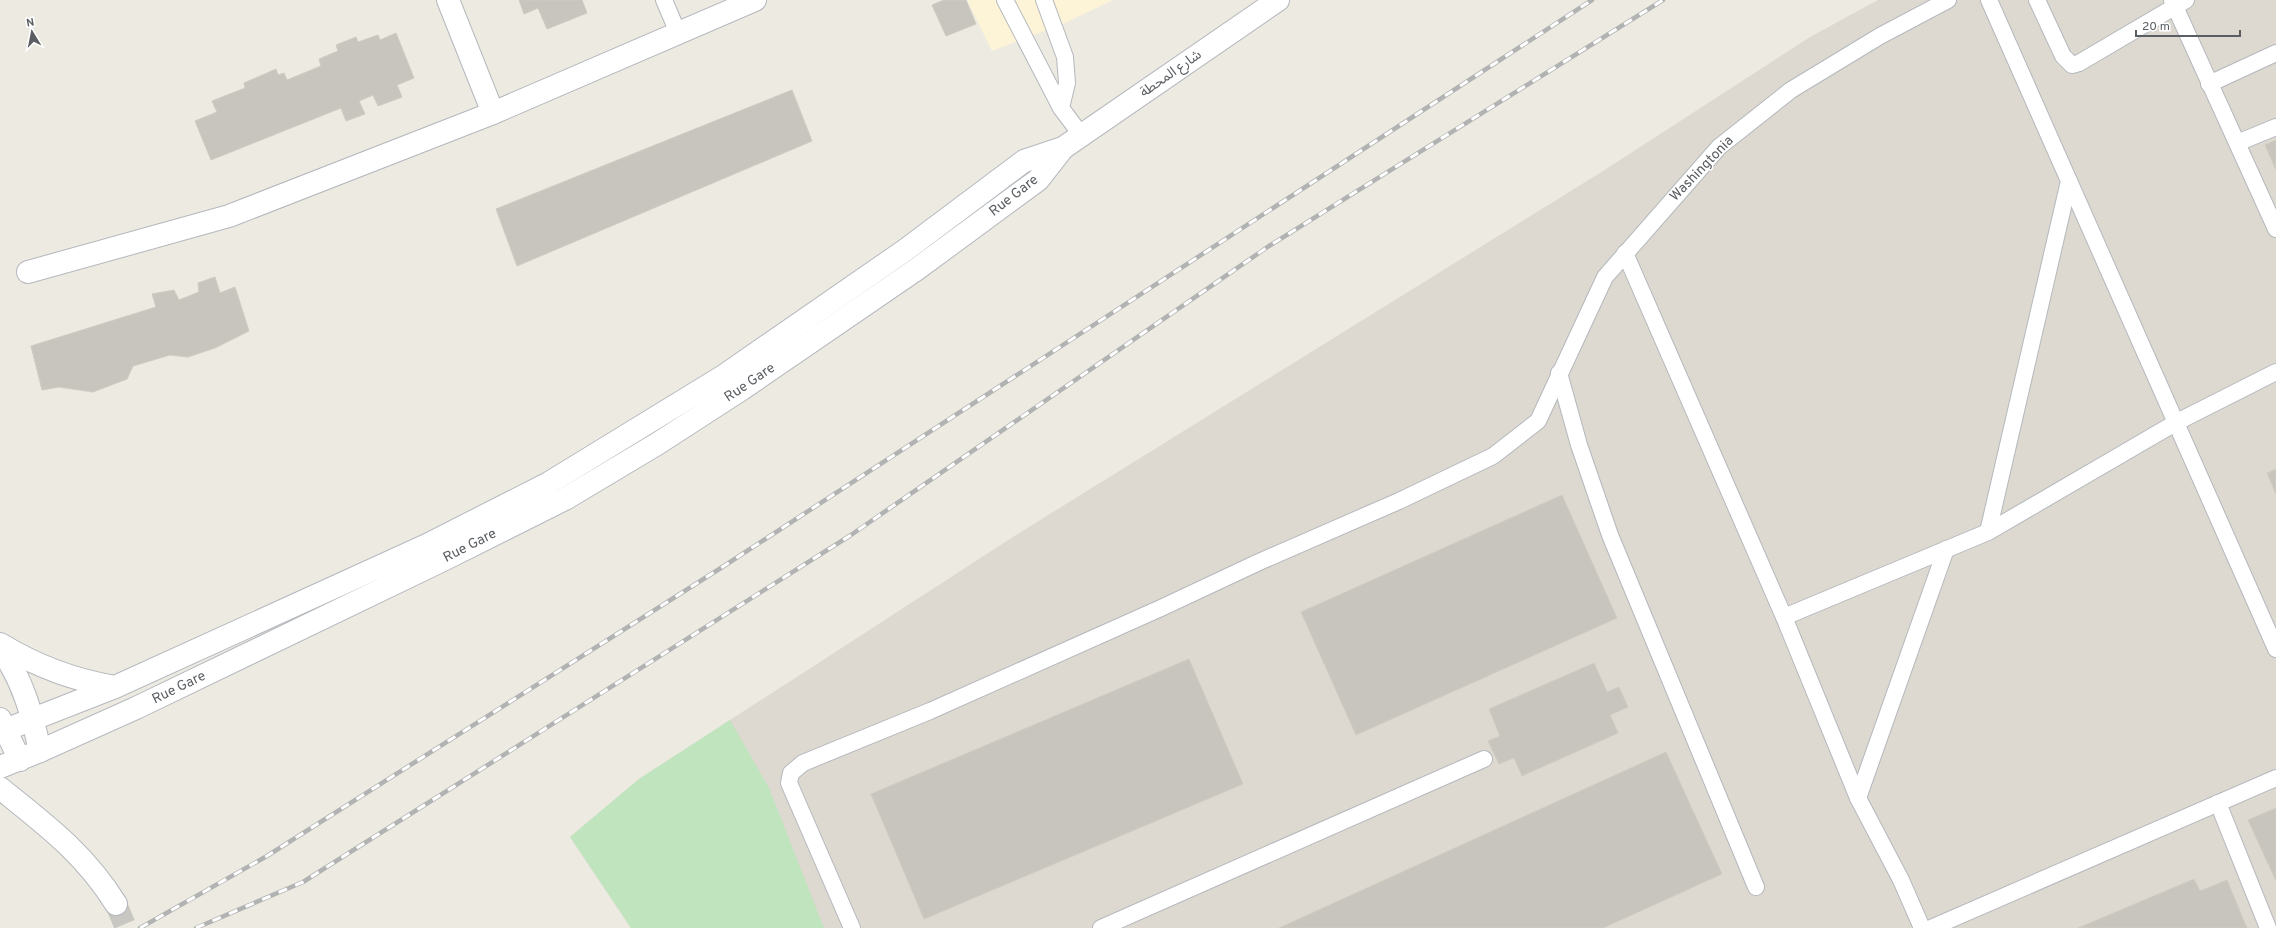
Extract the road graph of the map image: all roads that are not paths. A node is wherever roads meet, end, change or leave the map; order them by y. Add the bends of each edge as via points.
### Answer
1 (448, 0) edge
2 (664, 0) edge
3 (755, 0) edge
4 (1005, 0) edge
5 (1044, 0) edge
6 (1278, 0) edge
7 (1948, 0) edge
8 (1989, 0) edge
9 (2038, 0) edge
10 (2177, 2) edge
11 (678, 33) junction
12 (2276, 53) edge
13 (2209, 84) junction
14 (1061, 108) junction
15 (493, 113) junction
16 (2276, 127) edge
17 (1082, 136) junction
18 (2237, 143) junction
19 (1063, 148) junction
20 (2069, 181) junction
21 (2276, 229) edge
22 (1625, 253) junction
23 (28, 272) dead end
24 (2276, 372) edge
25 (1559, 373) junction
26 (2177, 422) junction
27 (1988, 532) junction
28 (1946, 549) junction
29 (1784, 617) junction
30 (0, 644) edge
31 (0, 648) edge
32 (2276, 649) edge
33 (115, 687) junction
34 (33, 720) junction
35 (2, 727) edge
36 (40, 751) junction
37 (1484, 759) dead end
38 (10, 763) edge
39 (2276, 778) edge
40 (0, 788) edge
41 (1858, 798) junction
42 (2218, 803) junction
43 (1756, 887) dead end
44 (116, 904) tunnel mouth
45 (852, 928) edge
46 (1100, 928) edge
47 (1922, 928) edge
48 (1931, 928) edge
49 (2268, 928) edge

1 - 15 main road
2 - 11 lane
3 - 11 main road
4 - 14 lane
5 - 14 lane via 1065,57 1067,83
6 - 17 main road, شارع المحطة
7 - 22 lane, Washingtonia via 1880,36 1785,95 1719,147
8 - 20 lane
9 - 10 lane via 2063,56 2072,65
10 - 13 lane
11 - 15 main road
12 - 13 lane
13 - 18 lane
14 - 17 lane
15 - 23 main road via 229,216
16 - 18 lane
17 - 19 main road, شارع المحطة
18 - 21 lane
19 - 33 main road, Rue Gare via 1024,161 904,251 722,377 550,483 427,545
19 - 36 main road, Rue Gare via 1038,180 917,269 742,389 565,499 136,708
20 - 26 lane
20 - 27 lane
22 - 25 lane, Washingtonia via 1605,277
22 - 29 lane
24 - 26 lane
25 - 43 lane via 1579,445 1610,535
25 - 45 lane, Washingtonia via 1538,421 1493,456 1147,615 930,711 804,763 791,773 789,783
26 - 27 lane
26 - 32 lane
27 - 28 lane
28 - 29 lane
28 - 41 lane
29 - 41 lane
30 - 33 main road via 40,666 64,675 89,683
31 - 34 main road via 19,678
33 - 34 main road, Rue Gare
34 - 35 main road, Rue Gare
34 - 36 main road
35 - 38 main road
36 - 38 main road, Rue Gare
37 - 46 lane
39 - 42 lane
40 - 44 main road via 87,863
41 - 47 lane via 1901,880
42 - 48 lane
42 - 49 lane

